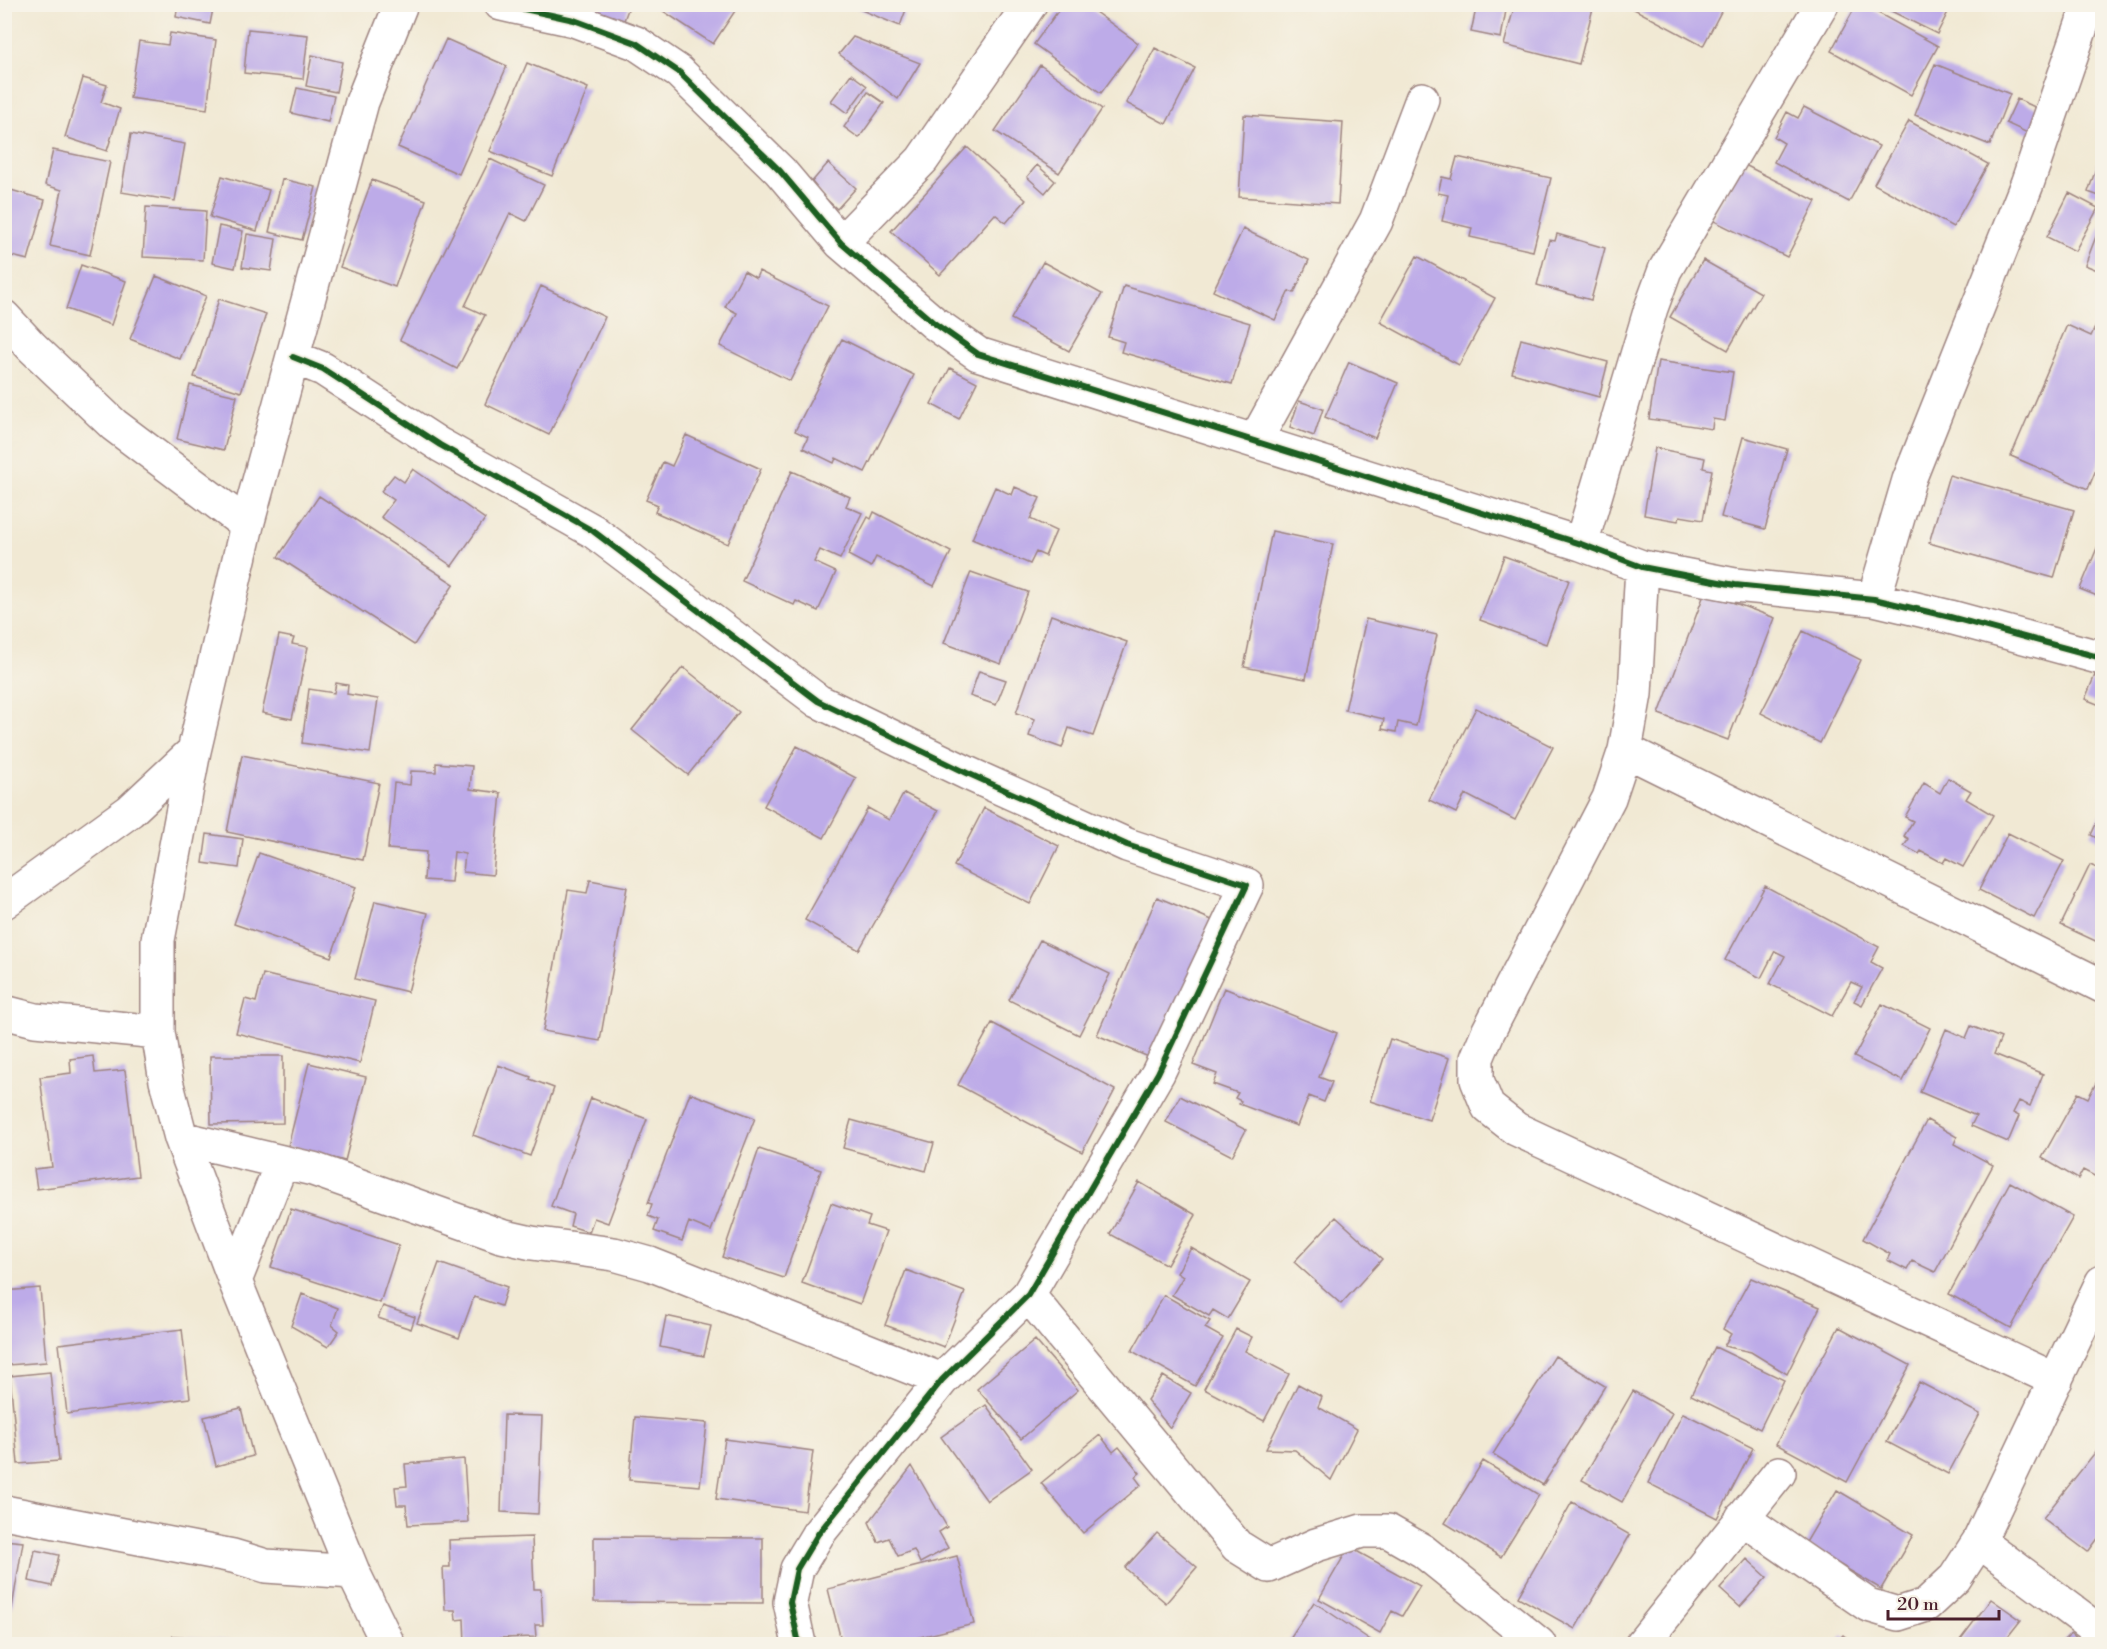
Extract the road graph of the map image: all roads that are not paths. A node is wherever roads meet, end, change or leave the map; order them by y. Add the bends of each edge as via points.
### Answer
1 (401, 4) edge
2 (501, 4) edge
3 (1030, 4) edge
4 (2089, 4) edge
5 (1815, 7) edge
6 (1422, 99) dead end
7 (841, 243) junction
8 (4, 317) edge
9 (293, 357) junction
10 (1255, 441) junction
11 (247, 525) junction
12 (1581, 544) junction
13 (1642, 567) junction
14 (1874, 598) junction
15 (2103, 658) edge
16 (1625, 750) junction
17 (194, 751) junction
18 (4, 902) edge
19 (2103, 986) edge
20 (4, 1012) edge
21 (158, 1032) junction
22 (181, 1138) junction
23 (282, 1162) junction
24 (235, 1281) junction
25 (2103, 1282) edge
26 (1028, 1295) junction
27 (942, 1380) junction
28 (2056, 1380) junction
29 (1779, 1473) dead end
30 (4, 1512) edge
31 (1742, 1518) junction
32 (1979, 1541) junction
33 (353, 1572) junction
34 (2103, 1633) edge
35 (388, 1644) edge
36 (799, 1644) edge
37 (1539, 1644) edge
38 (1642, 1644) edge

1 - 9 street via 362,102
2 - 7 street via 574,20 636,43 653,54 678,72 780,171
3 - 7 street via 922,160
4 - 14 street via 2027,184 1909,480
5 - 12 street via 1665,270
6 - 10 street via 1376,221
7 - 10 street via 934,323 978,354
8 - 11 street via 114,425
9 - 11 street
9 - 26 street via 323,369 440,445 593,531 818,701 1127,845 1247,885 1158,1073
10 - 12 street
11 - 17 street
12 - 13 street
13 - 14 street via 1735,585
13 - 16 street via 1635,694
14 - 15 street
16 - 19 street
16 - 28 street via 1609,798 1478,1058 1477,1080 1488,1107 1516,1129
17 - 18 street via 130,812
17 - 21 street via 158,940
20 - 21 street via 35,1020
21 - 22 street
22 - 23 street
22 - 24 street
23 - 24 street
23 - 27 street via 313,1169 501,1236 532,1244 614,1254 650,1264
24 - 33 street
25 - 28 street
26 - 27 street
26 - 37 street via 1237,1546 1269,1566 1316,1545 1362,1532 1388,1532 1423,1551
27 - 36 street via 818,1534 797,1569 790,1602
28 - 32 street
29 - 31 street
30 - 33 street via 233,1556 266,1566
31 - 32 street via 1868,1605 1898,1614 1926,1605 1955,1578
31 - 38 street
32 - 34 street
33 - 35 street

